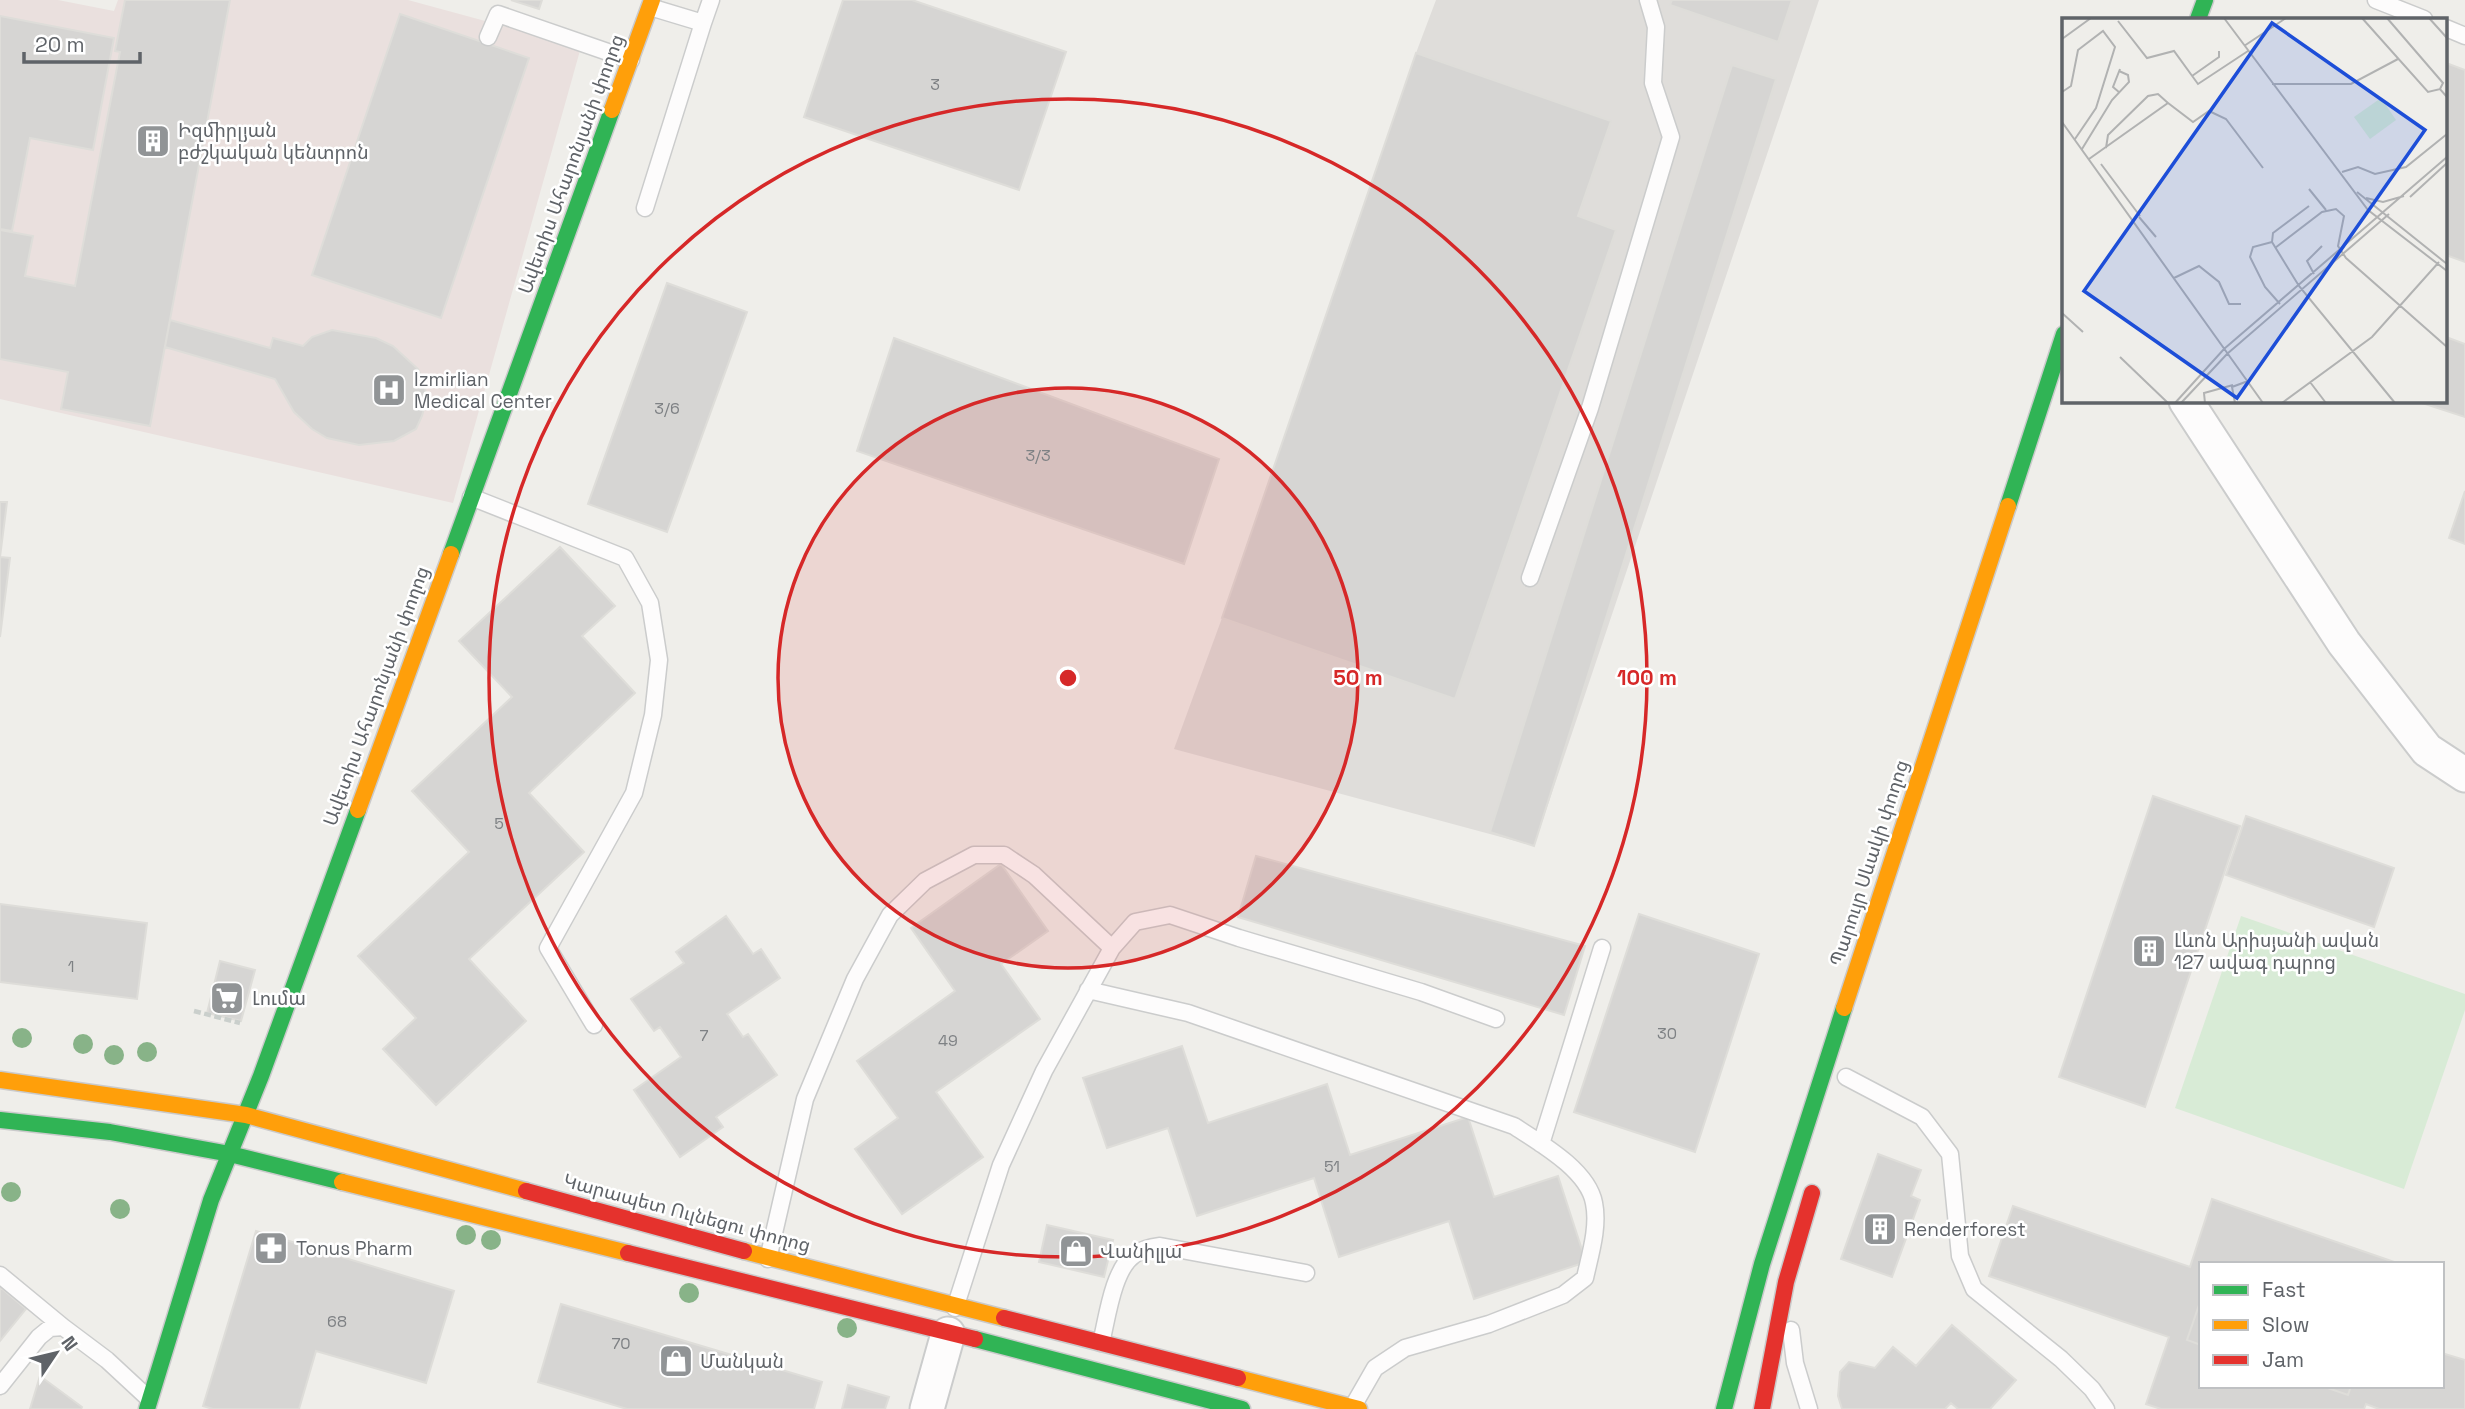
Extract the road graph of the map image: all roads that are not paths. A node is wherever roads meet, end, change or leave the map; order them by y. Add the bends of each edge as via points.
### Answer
1 (711, 0) edge
2 (1648, 0) edge
3 (2205, 0) edge
4 (2376, 0) edge
5 (651, 4) edge
6 (2198, 18) edge
7 (2421, 18) edge
8 (703, 23) junction
9 (2448, 29) edge
10 (2465, 36) edge
11 (488, 37) dead end
12 (631, 61) junction
13 (645, 208) dead end
14 (2062, 340) edge
15 (2187, 402) edge
16 (471, 497) junction
17 (1530, 578) dead end
18 (2465, 775) edge
19 (1112, 948) junction
20 (1602, 948) dead end
21 (1088, 990) junction
22 (1496, 1019) dead end
23 (594, 1025) dead end
24 (1846, 1077) dead end
25 (0, 1080) edge
26 (246, 1115) junction
27 (0, 1120) edge
28 (1541, 1144) junction
29 (230, 1154) junction
30 (1816, 1179) dead end
31 (768, 1257) junction
32 (1306, 1273) dead end
33 (0, 1275) edge
34 (1786, 1282) junction
35 (761, 1285) junction
36 (952, 1319) junction
37 (63, 1327) junction
38 (1101, 1341) junction
39 (1095, 1369) junction
40 (0, 1387) edge
41 (148, 1404) edge
42 (1354, 1408) edge
43 (927, 1409) edge
44 (1242, 1409) edge
45 (1724, 1409) edge
46 (1762, 1409) edge
47 (1809, 1409) edge
48 (2106, 1409) edge

1 - 8 lane
2 - 17 lane via 1656,27 1653,83 1671,137 1590,408
3 - 6 street
4 - 7 lane
5 - 8 lane
5 - 12 street, Ավետիս Ահարոնյանի փողոց
8 - 13 lane
9 - 10 lane
11 - 12 lane via 498,13
12 - 16 street, Ավետիս Ահարոնյանի փողոց
14 - 45 street, Պարույր Սևակի փողոց via 1770,1238
15 - 18 street via 2344,643 2427,750
16 - 23 lane via 625,558 650,603 659,660 653,715 634,793 548,948
16 - 26 street, Ավետիս Ահարոնյանի փողոց
19 - 21 lane
19 - 22 lane via 1135,922 1170,915
19 - 31 lane via 1034,875 1004,855 974,855 925,881 890,915 855,979 805,1099
20 - 28 lane
21 - 28 lane via 1188,1013 1514,1126
21 - 36 lane via 1001,1165
24 - 48 lane via 1922,1117 1950,1154 1960,1256 1974,1289 2061,1359
25 - 26 street, Կարապետ Ուլնեցու փողոց
26 - 29 street, Ավետիս Ահարոնյանի փողոց
26 - 31 street, Կարապետ Ուլնեցու փողոց
27 - 29 street, Կարապետ Ուլնեցու փողոց via 110,1132
28 - 42 lane via 1587,1186 1594,1204 1585,1279 1563,1295 1501,1319 1405,1348 1375,1368
29 - 35 street, Կարապետ Ուլնեցու փողոց
29 - 41 street, Ավետիս Ահարոնյանի փողոց via 211,1200
30 - 34 street
31 - 35 lane
31 - 36 street, Կարապետ Ուլնեցու փողոց
32 - 38 lane via 1160,1246 1146,1248 1121,1270
33 - 37 lane
34 - 46 street
34 - 47 lane via 1793,1354
35 - 36 street, Կարապետ Ուլնեցու փողոց
36 - 38 street, Կարապետ Ուլնեցու փողոց
36 - 39 street, Կարապետ Ուլնեցու փողոց
36 - 43 street
37 - 40 lane via 50,1328 39,1337
37 - 41 lane via 107,1360
38 - 39 lane
38 - 42 street, Կարապետ Ուլնեցու փողոց
39 - 44 street, Կարապետ Ուլնեցու փողոց

